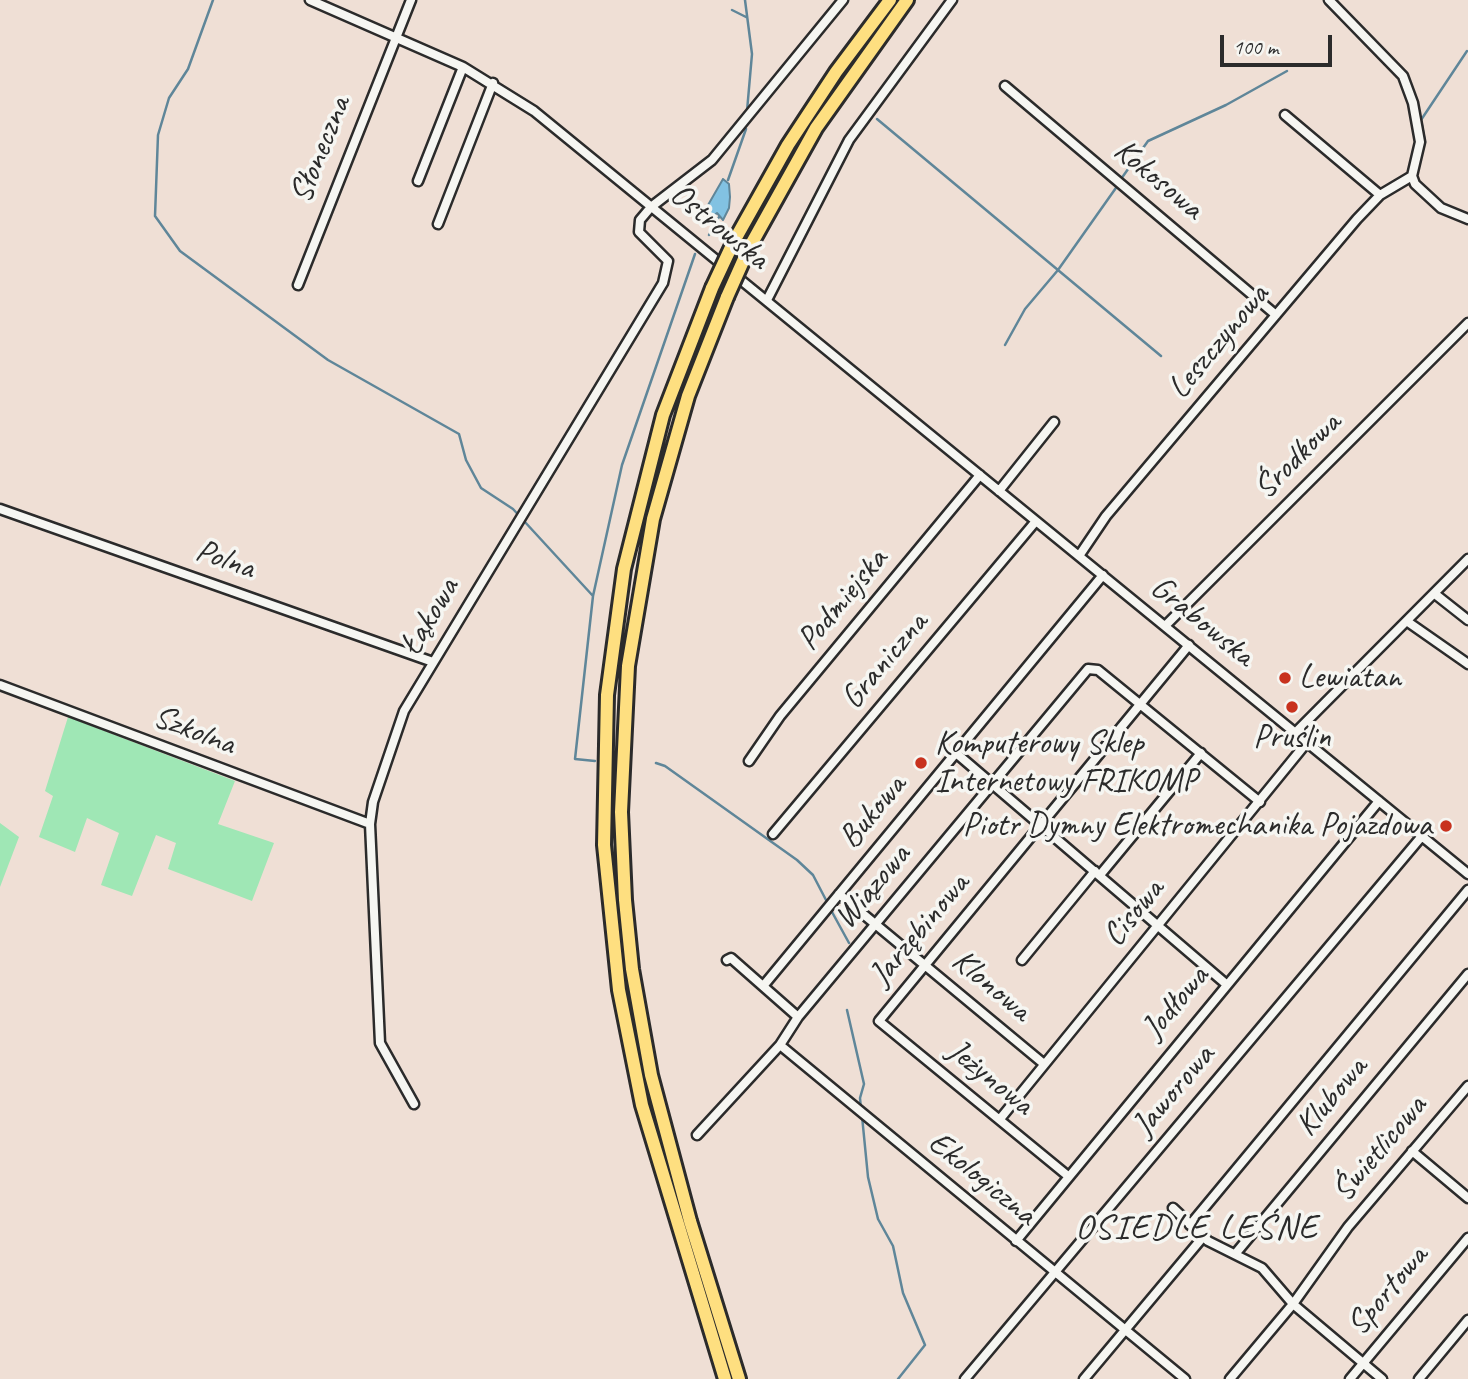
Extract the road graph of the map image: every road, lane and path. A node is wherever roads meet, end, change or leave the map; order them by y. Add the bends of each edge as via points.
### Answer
1 (310, 0) edge
2 (411, 0) edge
3 (842, 0) edge
4 (890, 0) edge
5 (908, 0) edge
6 (952, 0) edge
7 (1329, 0) edge
8 (396, 36) junction
9 (463, 67) junction
10 (492, 83) junction
11 (1005, 86) dead end
12 (1285, 115) dead end
13 (1412, 176) junction
14 (418, 181) dead end
15 (1380, 195) junction
16 (652, 207) junction
17 (1468, 219) edge
18 (438, 224) dead end
19 (298, 285) dead end
20 (767, 300) junction
21 (1276, 315) junction
22 (1468, 323) edge
23 (1054, 422) dead end
24 (980, 475) junction
25 (999, 491) junction
26 (0, 509) edge
27 (1036, 521) junction
28 (1065, 544) joint
29 (1079, 556) junction
30 (1468, 559) edge
31 (1103, 575) junction
32 (1435, 594) junction
33 (1468, 620) edge
34 (1408, 622) junction
35 (1165, 626) junction
36 (1189, 645) junction
37 (433, 662) junction
38 (1468, 664) edge
39 (0, 685) edge
40 (1141, 705) junction
41 (1296, 732) junction
42 (1308, 741) junction
43 (956, 753) junction
44 (1201, 753) junction
45 (749, 761) dead end
46 (993, 783) junction
47 (1379, 801) junction
48 (1259, 802) junction
49 (370, 824) junction
50 (1041, 826) junction
51 (773, 834) dead end
52 (1422, 836) junction
53 (1098, 873) junction
54 (1468, 874) edge
55 (1468, 890) edge
56 (839, 894) junction
57 (1159, 924) junction
58 (875, 925) junction
59 (727, 960) dead end
60 (1022, 960) dead end
61 (924, 965) junction
62 (1468, 974) edge
63 (1226, 984) junction
64 (764, 985) junction
65 (798, 1017) junction
66 (879, 1021) joint
67 (780, 1045) junction
68 (1044, 1064) junction
69 (1468, 1086) edge
70 (414, 1104) dead end
71 (1000, 1119) junction
72 (697, 1135) dead end
73 (1412, 1152) junction
74 (1068, 1175) junction
75 (1468, 1198) edge
76 (1173, 1208) dead end
77 (1190, 1225) junction
78 (1203, 1237) junction
79 (1468, 1238) edge
80 (1016, 1241) junction
81 (1236, 1253) junction
82 (1054, 1272) junction
83 (1293, 1304) junction
84 (1468, 1320) edge
85 (1125, 1330) junction
86 (1363, 1362) junction
87 (725, 1379) edge
88 (739, 1379) edge
89 (965, 1379) edge
90 (1084, 1379) edge
91 (1185, 1379) edge
92 (1230, 1379) edge
93 (1350, 1379) edge
94 (1382, 1379) edge
95 (1419, 1379) edge

1 - 8 street, Ostrowska
2 - 8 street, Słoneczna
3 - 16 street via 712,160
4 - 87 highway, bridge via 788,145 712,288 663,415 624,569 607,695 604,832 615,962 642,1105
5 - 88 highway, bridge via 816,128 727,297 688,396 650,531 628,666 621,812 629,941 649,1063 690,1221
6 - 20 street via 849,140
7 - 13 street via 1403,76 1420,142
8 - 9 street, Ostrowska
8 - 19 street, Słoneczna
9 - 10 street, Ostrowska
9 - 14 street
10 - 16 street, Ostrowska via 534,111
10 - 18 street
11 - 21 street, Kokosowa
12 - 15 street
13 - 15 street, Leszczynowa
13 - 17 street via 1423,195
15 - 21 street, Leszczynowa
16 - 20 street, Ostrowska
16 - 37 street, Łąkowa via 638,229 665,256 668,271 663,283
20 - 24 street, Ostrowska
21 - 29 street, Leszczynowa via 1106,516
22 - 35 street, Środkowa
23 - 25 street
24 - 25 street, Ostrowska
24 - 45 street, Podmiejska via 780,716
25 - 27 street, Ostrowska
26 - 37 street, Polna
27 - 28 street, Ostrowska
27 - 51 street, Graniczna
28 - 29 street, Grabowska
29 - 31 street, Grabowska
30 - 32 street
31 - 35 street, Grabowska
31 - 43 street, Bukowa
32 - 33 street
32 - 34 street
34 - 38 street
34 - 41 street
35 - 36 street, Grabowska
36 - 40 street, Jarzębinowa
36 - 41 street, Grabowska
37 - 49 street, Łąkowa via 404,711
39 - 49 street, Szkolna
40 - 44 street
40 - 46 street, Wiązowa via 1098,670 1087,669
40 - 50 street, Jarzębinowa
41 - 42 street, Grabowska
42 - 47 street, Grabowska
42 - 48 street, Cisowa
43 - 46 street
43 - 56 street, Bukowa
44 - 48 street
44 - 53 street
46 - 50 street
46 - 58 street, Wiązowa
47 - 52 street, Grabowska
47 - 63 street, Jodłowa
48 - 57 street, Cisowa
49 - 70 street, Łąkowa via 380,1043
50 - 53 street
50 - 61 street, Jarzębinowa
52 - 54 street, Grabowska
52 - 82 street, Jaworowa
53 - 57 street
53 - 60 street
55 - 77 street
56 - 58 street, Klonowa
56 - 64 street, Bukowa
57 - 63 street
57 - 68 street, Cisowa
58 - 61 street, Klonowa
58 - 65 street, Wiązowa
59 - 64 street via 731,958
61 - 66 street, Jarzębinowa
61 - 68 street, Klonowa
62 - 81 street, Klubowa
63 - 74 street, Jodłowa
64 - 65 street
65 - 67 street, Wiązowa
66 - 71 street, Jeżynowa
67 - 72 street, Wiązowa
67 - 80 street, Ekologiczna
68 - 71 street, Cisowa
69 - 73 street, Świetlicowa
71 - 74 street, Jeżynowa
73 - 75 street
73 - 83 street, Świetlicowa via 1348,1227
74 - 80 street, Jodłowa
76 - 77 street
77 - 78 street
78 - 81 street
78 - 85 street
79 - 86 street, Sportowa
80 - 82 street, Ekologiczna
81 - 83 street via 1262,1268
82 - 85 street, Ekologiczna
82 - 89 street, Jaworowa
83 - 86 street
83 - 92 street, Świetlicowa
84 - 95 street
85 - 90 street
85 - 91 street, Ekologiczna
86 - 93 street, Sportowa
86 - 94 street

